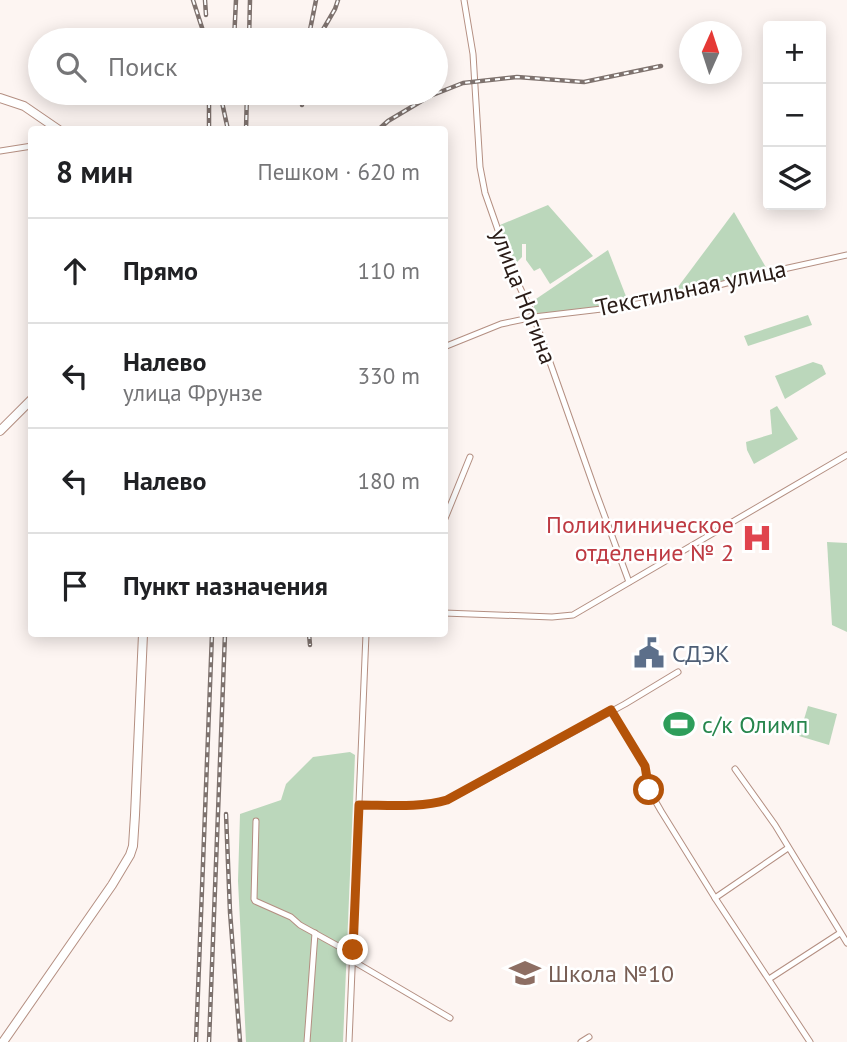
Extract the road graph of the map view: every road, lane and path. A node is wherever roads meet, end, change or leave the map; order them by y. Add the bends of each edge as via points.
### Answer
1 (464, 0) edge
2 (0, 98) edge
3 (53, 126) edge
4 (28, 147) edge
5 (0, 151) edge
6 (847, 255) edge
7 (534, 317) junction
8 (448, 345) edge
9 (28, 403) edge
10 (0, 431) edge
11 (847, 455) edge
12 (470, 457) dead end
13 (448, 511) edge
14 (629, 582) junction
15 (448, 613) edge
16 (143, 637) edge
17 (366, 637) edge
18 (678, 672) dead end
19 (611, 710) junction
20 (735, 769) dead end
21 (359, 805) junction
22 (256, 821) dead end
23 (788, 848) junction
24 (715, 898) junction
25 (315, 933) junction
26 (840, 933) junction
27 (847, 943) edge
28 (353, 950) junction
29 (353, 961) junction
30 (769, 979) junction
31 (450, 1018) dead end
32 (589, 1037) dead end
33 (3, 1042) edge
34 (307, 1042) edge
35 (349, 1042) edge
36 (582, 1042) edge
37 (810, 1042) edge

1 - 7 street, улица Ногина via 485,193
2 - 3 main road via 30,109
4 - 5 street
6 - 7 street, Текстильная улица via 672,297
7 - 8 street, Текстильная улица via 501,324
7 - 14 street, улица Ногина
9 - 10 main road
11 - 14 street
12 - 13 street
14 - 15 street via 573,615
16 - 33 main road via 130,855
17 - 21 street
18 - 19 street
19 - 21 street via 447,800
19 - 24 street via 645,766 649,790
20 - 23 street
21 - 28 street
22 - 25 street via 255,901
23 - 24 street
23 - 26 street
24 - 30 street
25 - 28 street
25 - 34 street
26 - 27 street
26 - 30 street
28 - 29 street
29 - 31 street
29 - 35 street
30 - 37 street
32 - 36 street

